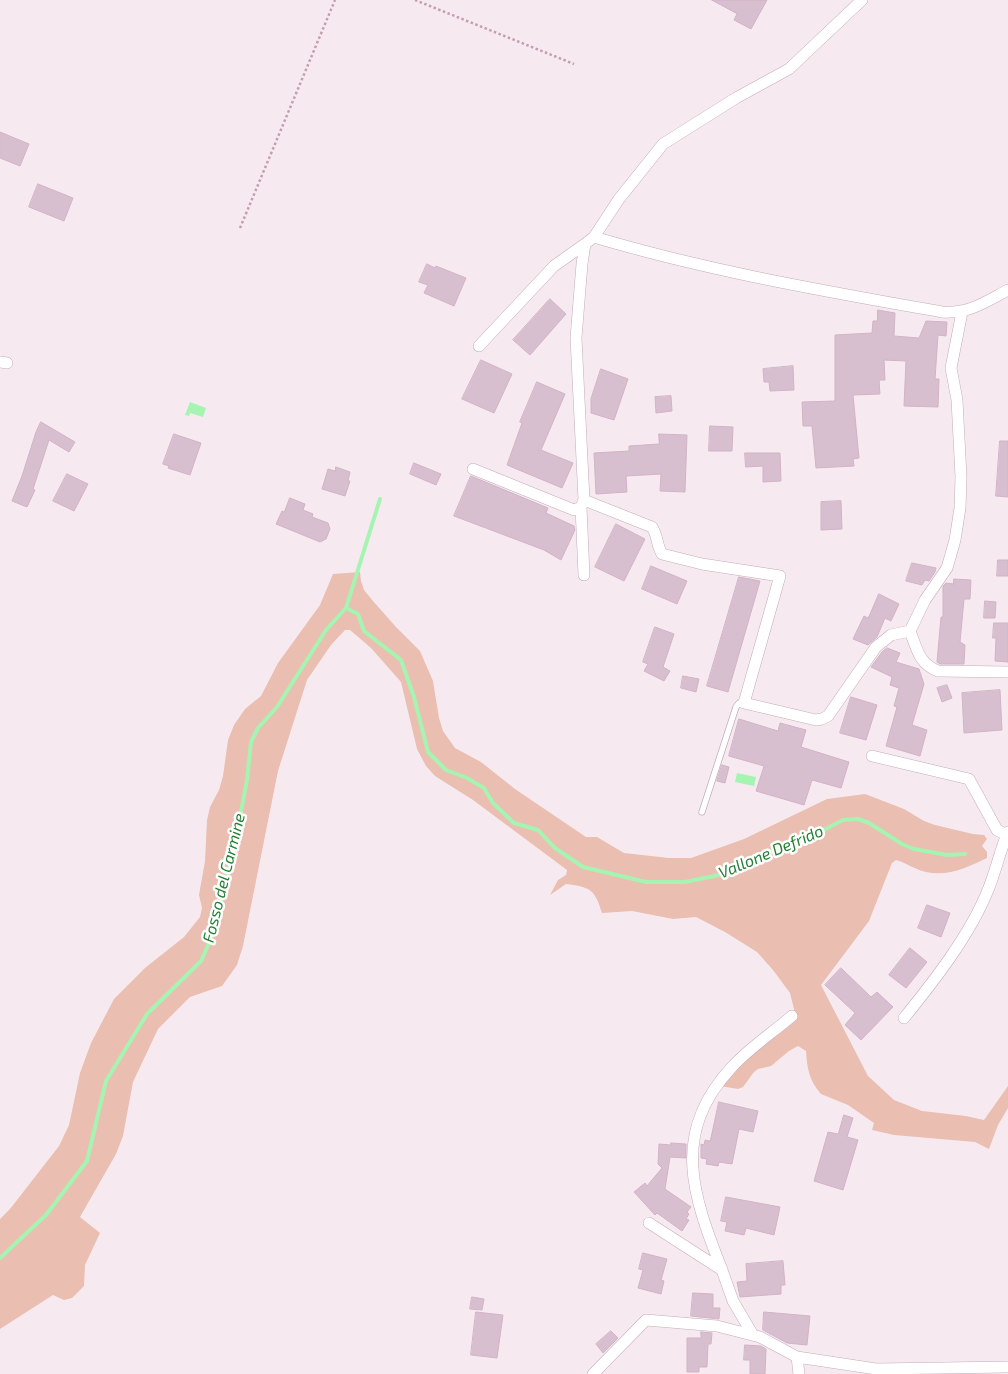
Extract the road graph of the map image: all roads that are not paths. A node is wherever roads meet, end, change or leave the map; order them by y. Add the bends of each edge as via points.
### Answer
1 (862, 0) edge
2 (594, 236) junction
3 (585, 244) junction
4 (1008, 290) edge
5 (962, 312) junction
6 (479, 346) dead end
7 (473, 469) dead end
8 (582, 504) junction
9 (584, 575) dead end
10 (910, 631) junction
11 (1008, 672) edge
12 (744, 703) junction
13 (872, 756) dead end
14 (702, 812) dead end
15 (1007, 833) edge
16 (792, 1016) dead end
17 (904, 1018) dead end
18 (649, 1223) dead end
19 (722, 1270) junction
20 (754, 1335) junction
21 (797, 1357) junction
22 (1008, 1367) edge
23 (593, 1374) edge
24 (799, 1374) edge

1 - 2 street via 789,69 663,144
2 - 3 street
2 - 5 street via 669,258 790,284 942,312
3 - 6 street via 554,266
3 - 8 street via 576,338
4 - 5 street
5 - 10 street via 951,368 957,400 961,477 955,540 947,568 925,600
7 - 8 street via 574,510
8 - 9 street
8 - 12 street via 652,527 662,554 780,576
10 - 11 street via 921,659 928,667 938,671
10 - 12 street via 883,640 828,716 822,719
12 - 14 lane via 738,703 736,707
13 - 15 street via 969,779 997,830
15 - 17 street via 988,891 972,923
16 - 19 street via 732,1067 714,1088 694,1132 694,1177 702,1219
18 - 19 street
19 - 20 street via 733,1301
20 - 21 street
20 - 23 street via 717,1326 646,1320
21 - 22 street via 876,1369
21 - 24 street

